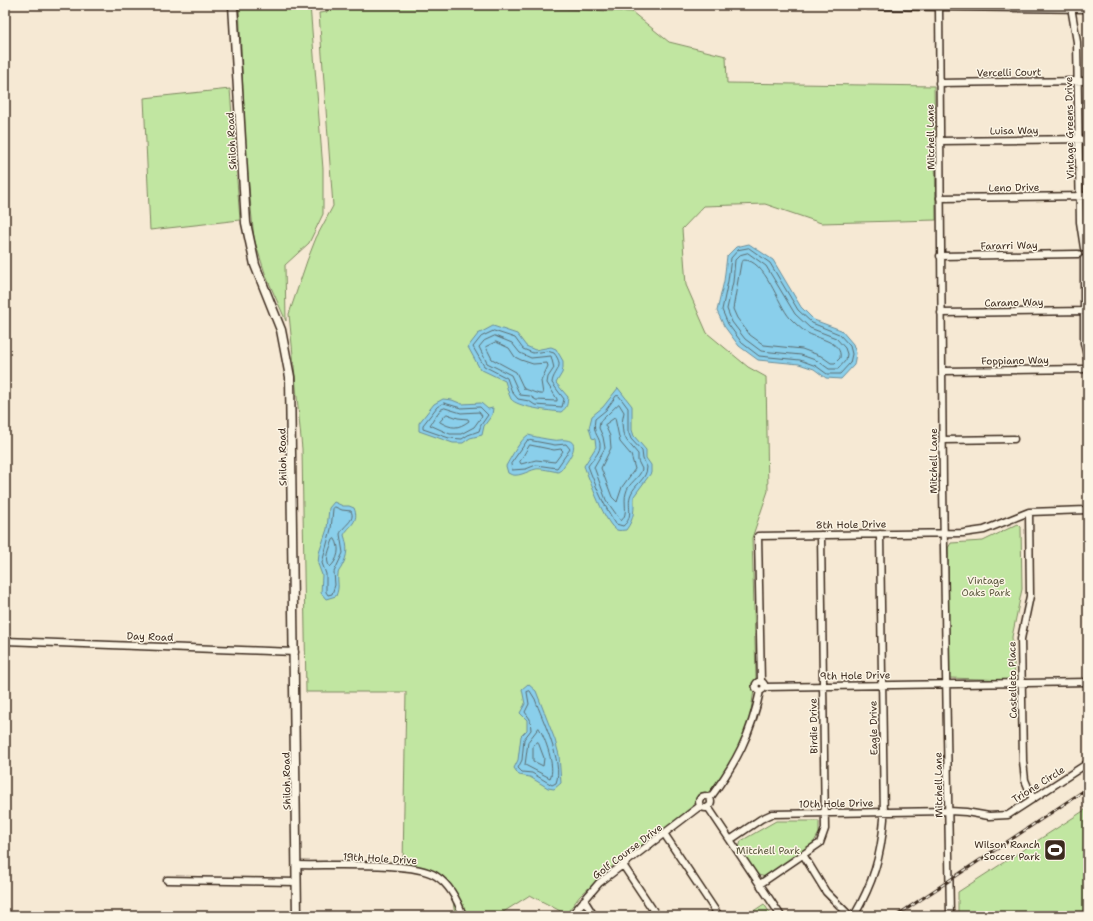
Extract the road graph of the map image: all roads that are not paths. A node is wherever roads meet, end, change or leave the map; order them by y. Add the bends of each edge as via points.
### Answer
1 (233, 5) edge
2 (867, 5) edge
3 (938, 6) junction
4 (1071, 7) junction
5 (1088, 8) edge
6 (1078, 81) junction
7 (1088, 81) edge
8 (939, 83) junction
9 (1079, 139) junction
10 (1088, 139) edge
11 (940, 141) junction
12 (1080, 196) junction
13 (1088, 196) edge
14 (940, 198) junction
15 (1086, 249) edge
16 (1078, 254) junction
17 (940, 256) junction
18 (1086, 258) edge
19 (1086, 311) edge
20 (941, 313) junction
21 (1088, 360) edge
22 (1088, 369) edge
23 (942, 370) junction
24 (1014, 439) dead end
25 (943, 440) junction
26 (1088, 510) edge
27 (1029, 512) junction
28 (944, 533) junction
29 (880, 534) junction
30 (821, 535) junction
31 (5, 641) edge
32 (295, 652) junction
33 (1088, 682) edge
34 (1022, 683) junction
35 (946, 684) junction
36 (882, 685) junction
37 (823, 686) junction
38 (762, 687) junction
39 (1088, 763) edge
40 (710, 798) junction
41 (1033, 799) junction
42 (700, 806) junction
43 (708, 807) junction
44 (949, 811) junction
45 (884, 812) junction
46 (824, 813) junction
47 (665, 835) junction
48 (730, 840) junction
49 (804, 856) junction
50 (297, 865) junction
51 (623, 865) junction
52 (167, 880) dead end
53 (297, 882) junction
54 (760, 884) junction
55 (584, 900) junction
56 (297, 916) edge
57 (463, 916) edge
58 (571, 916) edge
59 (594, 916) edge
60 (657, 916) edge
61 (718, 916) edge
62 (781, 916) edge
63 (850, 916) edge
64 (854, 916) edge
65 (950, 916) edge

1 - 32 main road, Shiloh Road via 246,223 255,265 281,330 290,377
2 - 3 main road
3 - 4 main road
3 - 8 street, Mitchell Lane
4 - 5 main road
4 - 6 street, Vintage Greens Drive via 1077,42
6 - 7 street
6 - 8 street, Vercelli Court
6 - 9 street, Vintage Greens Drive
8 - 11 street, Mitchell Lane
9 - 10 street, Luisa Way
9 - 11 street, Luisa Way
9 - 12 street, Vintage Greens Drive
11 - 14 street, Mitchell Lane
12 - 13 street, Leno Drive
12 - 14 street, Leno Drive
12 - 15 street, Vintage Greens Drive via 1080,222
14 - 17 street, Mitchell Lane
15 - 16 street via 1081,249
16 - 17 street, Fararri Way
16 - 18 street via 1079,257
17 - 20 street, Mitchell Lane
18 - 19 street
19 - 20 street, Carano Way
19 - 21 street via 1084,343
20 - 23 street, Mitchell Lane
22 - 23 street, Foppiano Way
23 - 25 street, Mitchell Lane
24 - 25 street
25 - 28 street, Mitchell Lane
26 - 27 street, 8th Hole Drive
27 - 28 street, 8th Hole Drive via 984,530
27 - 34 street, Castelleto Place via 1030,596 1021,639
28 - 29 street, 8th Hole Drive
28 - 35 street, Mitchell Lane
29 - 30 street, 8th Hole Drive
29 - 36 street, Eagle Drive
30 - 37 street, Birdie Drive
30 - 38 street, 8th Hole Drive via 758,536
31 - 32 street, Day Road
32 - 50 main road, Shiloh Road
33 - 34 street, 9th Hole Drive
34 - 35 street, 9th Hole Drive
34 - 41 street, Castelleto Place via 1023,760 1025,780
35 - 36 street, 9th Hole Drive
35 - 44 street, Mitchell Lane
36 - 37 street, 9th Hole Drive
36 - 45 street, Eagle Drive
37 - 38 street, 9th Hole Drive
37 - 46 street, Birdie Drive
38 - 40 street via 745,742 732,769
39 - 41 street, Trione Circle
40 - 42 street via 701,797 698,802
40 - 43 street via 711,803
41 - 44 street, Trione Circle via 1008,814 989,816
42 - 43 street
42 - 47 street, Golf Course Drive
43 - 48 street
44 - 45 street, 10th Hole Drive
44 - 65 street, Mitchell Lane
45 - 46 street, 10th Hole Drive
45 - 64 street, Eagle Drive via 883,840 877,869
46 - 48 street, 10th Hole Drive via 772,814
46 - 49 street, Birdie Drive via 824,829 820,843
47 - 51 street, Golf Course Drive
47 - 61 street
48 - 54 street
49 - 54 street, Birdie Drive
49 - 63 street via 826,892
50 - 53 main road, Shiloh Road
50 - 57 street, 19th Hole Drive via 407,867 430,872 450,890
51 - 55 street, Golf Course Drive via 599,883
51 - 60 street
52 - 53 street
53 - 56 main road, Shiloh Road
54 - 62 street
55 - 58 street, Golf Course Drive
55 - 59 street

